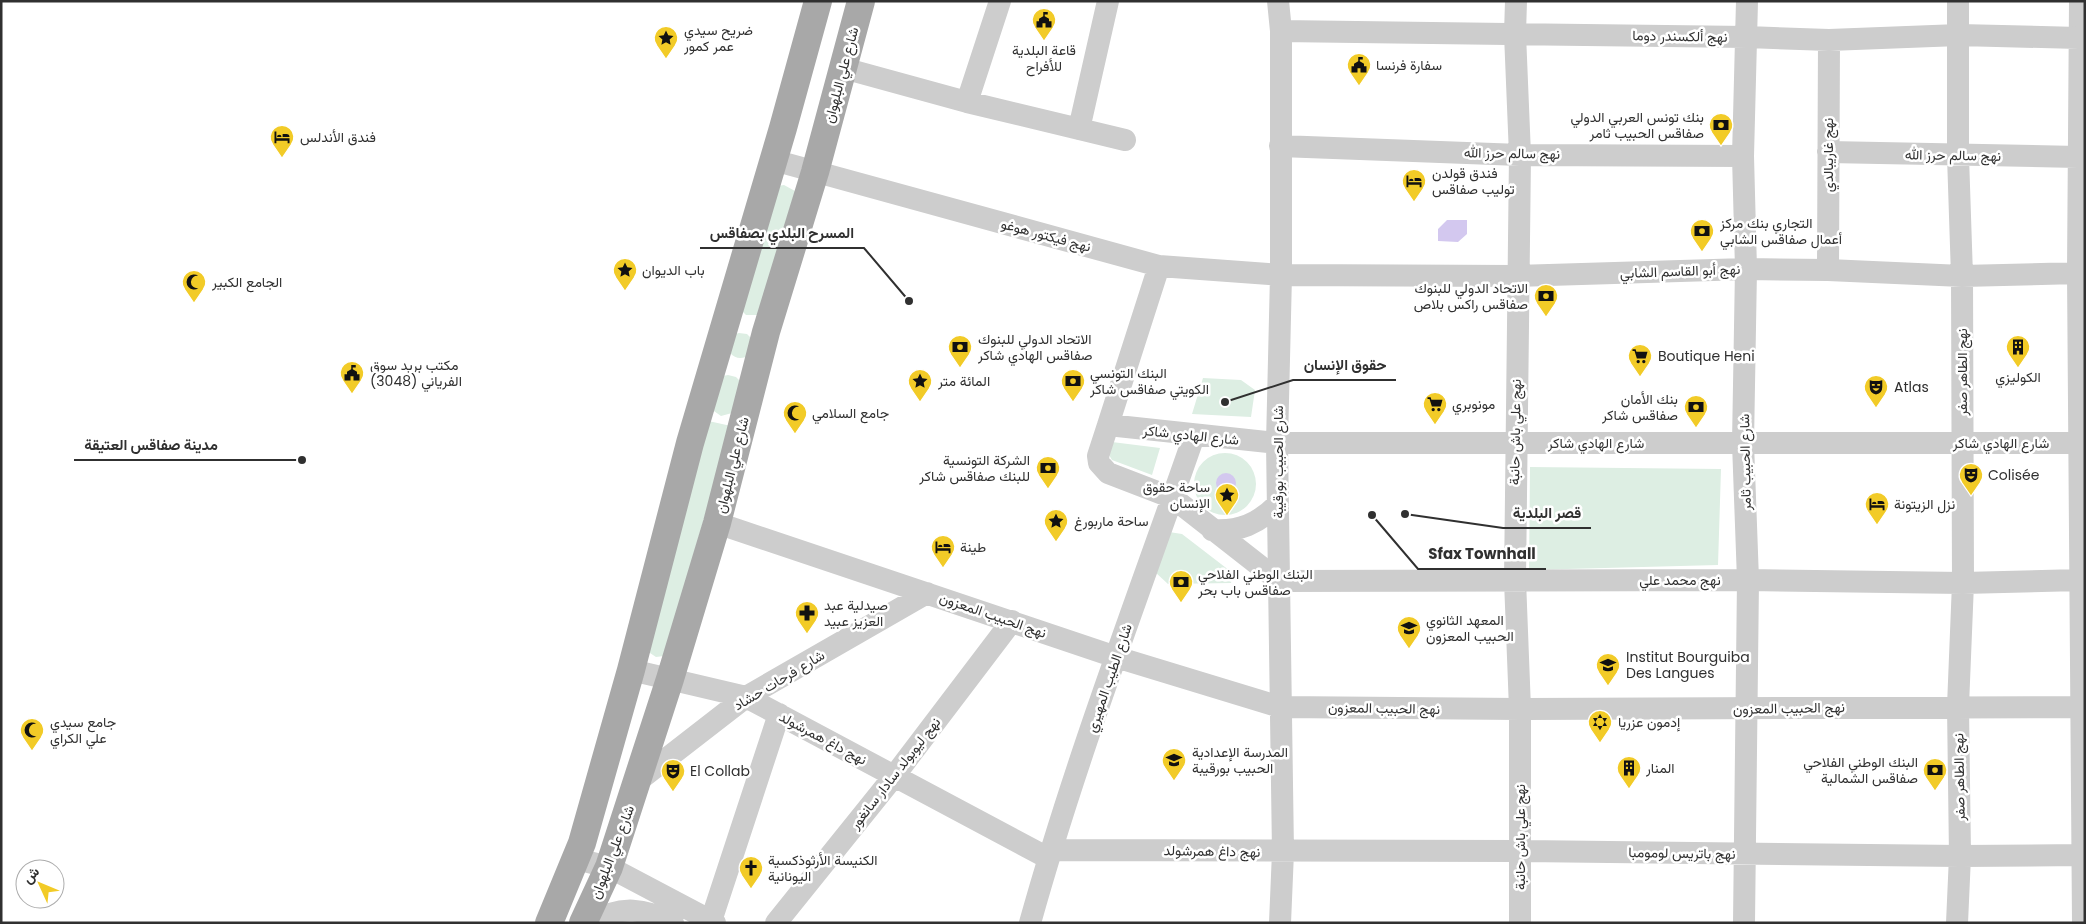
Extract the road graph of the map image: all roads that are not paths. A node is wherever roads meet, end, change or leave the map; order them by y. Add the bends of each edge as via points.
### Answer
1 (818, 1) edge
2 (861, 1) edge
3 (1000, 1) edge
4 (1108, 1) edge
5 (1278, 1) edge
6 (1516, 1) edge
7 (1747, 1) edge
8 (1958, 1) edge
9 (2080, 1) edge
10 (1280, 31) junction
11 (1515, 34) junction
12 (1959, 35) junction
13 (1747, 37) junction
14 (2079, 38) junction
15 (1829, 40) junction
16 (843, 68) junction
17 (968, 102) junction
18 (1079, 129) junction
19 (1125, 140) dead end
20 (1280, 146) junction
21 (1828, 152) junction
22 (1520, 155) junction
23 (1744, 156) junction
24 (1958, 156) junction
25 (2078, 157) junction
26 (773, 160) junction
27 (815, 172) junction
28 (1159, 266) junction
29 (1746, 269) junction
30 (1828, 270) junction
31 (2078, 273) junction
32 (1281, 275) junction
33 (1517, 276) junction
34 (1962, 276) junction
35 (725, 321) junction
36 (766, 332) junction
37 (714, 362) junction
38 (755, 373) junction
39 (1108, 425) junction
40 (1194, 436) junction
41 (1277, 443) junction
42 (1515, 443) junction
43 (1962, 443) junction
44 (2083, 443) edge
45 (1743, 444) junction
46 (1173, 498) junction
47 (1278, 504) junction
48 (717, 523) junction
49 (1212, 530) junction
50 (1515, 580) junction
51 (1748, 580) junction
52 (2080, 580) junction
53 (1279, 581) junction
54 (1963, 583) junction
55 (927, 593) junction
56 (1012, 622) junction
57 (1116, 657) junction
58 (631, 670) junction
59 (670, 679) junction
60 (746, 698) junction
61 (1958, 706) junction
62 (1280, 707) junction
63 (2080, 707) junction
64 (1520, 709) junction
65 (1747, 709) junction
66 (779, 714) junction
67 (895, 775) junction
68 (639, 780) junction
69 (1521, 851) junction
70 (1283, 852) junction
71 (1746, 853) junction
72 (1050, 854) junction
73 (2082, 855) junction
74 (1960, 856) junction
75 (576, 859) junction
76 (609, 867) junction
77 (713, 922) edge
78 (549, 923) edge
79 (582, 923) edge
80 (593, 923) edge
81 (673, 923) edge
82 (776, 923) edge
83 (1030, 923) edge
84 (1280, 923) edge
85 (1520, 923) edge
86 (1744, 923) edge
87 (1957, 923) edge
88 (2083, 923) edge

1 - 26 main road
2 - 16 main road, شارع علي البلهوان
3 - 17 street
4 - 18 street
5 - 10 street, شارع الحبيب بورقيبة
6 - 11 street, نهج علي باش حانبة
7 - 13 street, شارع الحبيب ثامر
8 - 12 street, نهج الطاهر صفر
9 - 14 street
10 - 11 street, نهج ألكسندر دوما
10 - 20 street, شارع الحبيب بورقيبة
11 - 13 street, نهج ألكسندر دوما
11 - 22 street, نهج علي باش حانبة
12 - 14 street, نهج ألكسندر دوما
12 - 15 street, نهج ألكسندر دوما
12 - 24 street, نهج الطاهر صفر
13 - 15 street, نهج ألكسندر دوما
13 - 23 street, شارع الحبيب ثامر
14 - 25 street
15 - 21 street, نهج غاريبالدي
16 - 17 street
16 - 27 main road, شارع علي البلهوان
17 - 18 street
18 - 19 street
20 - 22 street, نهج سالم حرز الله
20 - 32 street, شارع الحبيب بورقيبة
21 - 24 street, نهج سالم حرز الله
21 - 30 street, نهج غاريبالدي
22 - 23 street, نهج سالم حرز الله
22 - 33 street, نهج علي باش حانبة
23 - 29 street, شارع الحبيب ثامر
24 - 25 street, نهج سالم حرز الله
24 - 34 street, نهج الطاهر صفر
25 - 31 street
26 - 27 street, نهج فيكتور هوغو
26 - 35 main road
27 - 28 street, نهج فيكتور هوغو
27 - 36 main road, شارع علي البلهوان
28 - 32 street, نهج فيكتور هوغو
28 - 39 street
29 - 30 street, نهج أبو القاسم الشابي
29 - 33 street, نهج أبو القاسم الشابي
29 - 45 street, شارع الحبيب ثامر
30 - 34 street, نهج أبو القاسم الشابي
31 - 34 street, نهج أبو القاسم الشابي
31 - 44 street
32 - 33 street, نهج أبو القاسم الشابي
32 - 41 street, شارع الحبيب بورقيبة
33 - 42 street, نهج علي باش حانبة
34 - 43 street, نهج الطاهر صفر
35 - 36 main road
35 - 37 main road
36 - 38 main road, شارع علي البلهوان
37 - 38 main road
37 - 58 main road
38 - 48 main road, شارع علي البلهوان
39 - 40 street, شارع الهادي شاكر
39 - 46 street via 1098,456 1103,468 1108,473
40 - 41 street, شارع الهادي شاكر
40 - 46 street, شارع الطيب المهيري
41 - 42 street, شارع الهادي شاكر
41 - 47 street, شارع الحبيب بورقيبة
42 - 45 street, شارع الهادي شاكر
42 - 50 street, نهج علي باش حانبة
43 - 44 street, شارع الهادي شاكر
43 - 45 street, شارع الهادي شاكر
43 - 54 street, نهج الطاهر صفر
44 - 52 street
45 - 51 street, شارع الحبيب ثامر
46 - 49 street
46 - 57 street, شارع الطيب المهيري
47 - 49 street via 1255,524 1241,529
47 - 53 street, شارع الحبيب بورقيبة
48 - 55 street, نهج الحبيب المعزون
48 - 59 main road, شارع علي البلهوان
49 - 53 street
50 - 51 street, نهج محمد علي
50 - 53 street, نهج محمد علي
50 - 64 street, نهج علي باش حانبة
51 - 54 street, نهج محمد علي
51 - 65 street, شارع الحبيب ثامر
52 - 54 street, نهج محمد علي
52 - 63 street
53 - 62 street, شارع الحبيب بورقيبة
54 - 61 street, نهج الطاهر صفر
55 - 56 street, نهج الحبيب المعزون
55 - 60 street, شارع فرحات حشاد
56 - 57 street, نهج الحبيب المعزون
56 - 67 street, نهج ليوبولد سادار سانغور
57 - 62 street, نهج الحبيب المعزون
57 - 72 street, شارع الطيب المهيري
58 - 59 street, نهج داغ همرشولد
58 - 75 main road
59 - 60 street, نهج داغ همرشولد
59 - 68 main road, شارع علي البلهوان
60 - 66 street, نهج داغ همرشولد
60 - 68 street, شارع فرحات حشاد
61 - 63 street, نهج الحبيب المعزون
61 - 65 street, نهج الحبيب المعزون
61 - 74 street, نهج الطاهر صفر
62 - 64 street, نهج الحبيب المعزون
62 - 70 street, شارع الحبيب بورقيبة
63 - 73 street
64 - 65 street, نهج الحبيب المعزون
64 - 69 street, نهج علي باش حانبة
65 - 71 street, شارع الحبيب ثامر
66 - 67 street, نهج داغ همرشولد
66 - 77 street
67 - 72 street, نهج داغ همرشولد
67 - 82 street, نهج ليوبولد سادار سانغور
68 - 76 main road, شارع علي البلهوان
69 - 70 street, نهج باتريس لومومبا
69 - 71 street, نهج باتريس لومومبا
69 - 85 street, نهج علي باش حانبة
70 - 72 street, نهج داغ همرشولد
70 - 84 street, شارع الحبيب بورقيبة
71 - 74 street, نهج باتريس لومومبا
71 - 86 street, شارع الحبيب ثامر
72 - 83 street, شارع الطيب المهيري
73 - 74 street, نهج باتريس لومومبا
73 - 88 street
74 - 87 street, نهج الطاهر صفر
75 - 76 street
75 - 78 main road
76 - 77 street
76 - 79 main road, شارع علي البلهوان
80 - 81 street via 617,912 633,910 654,913

